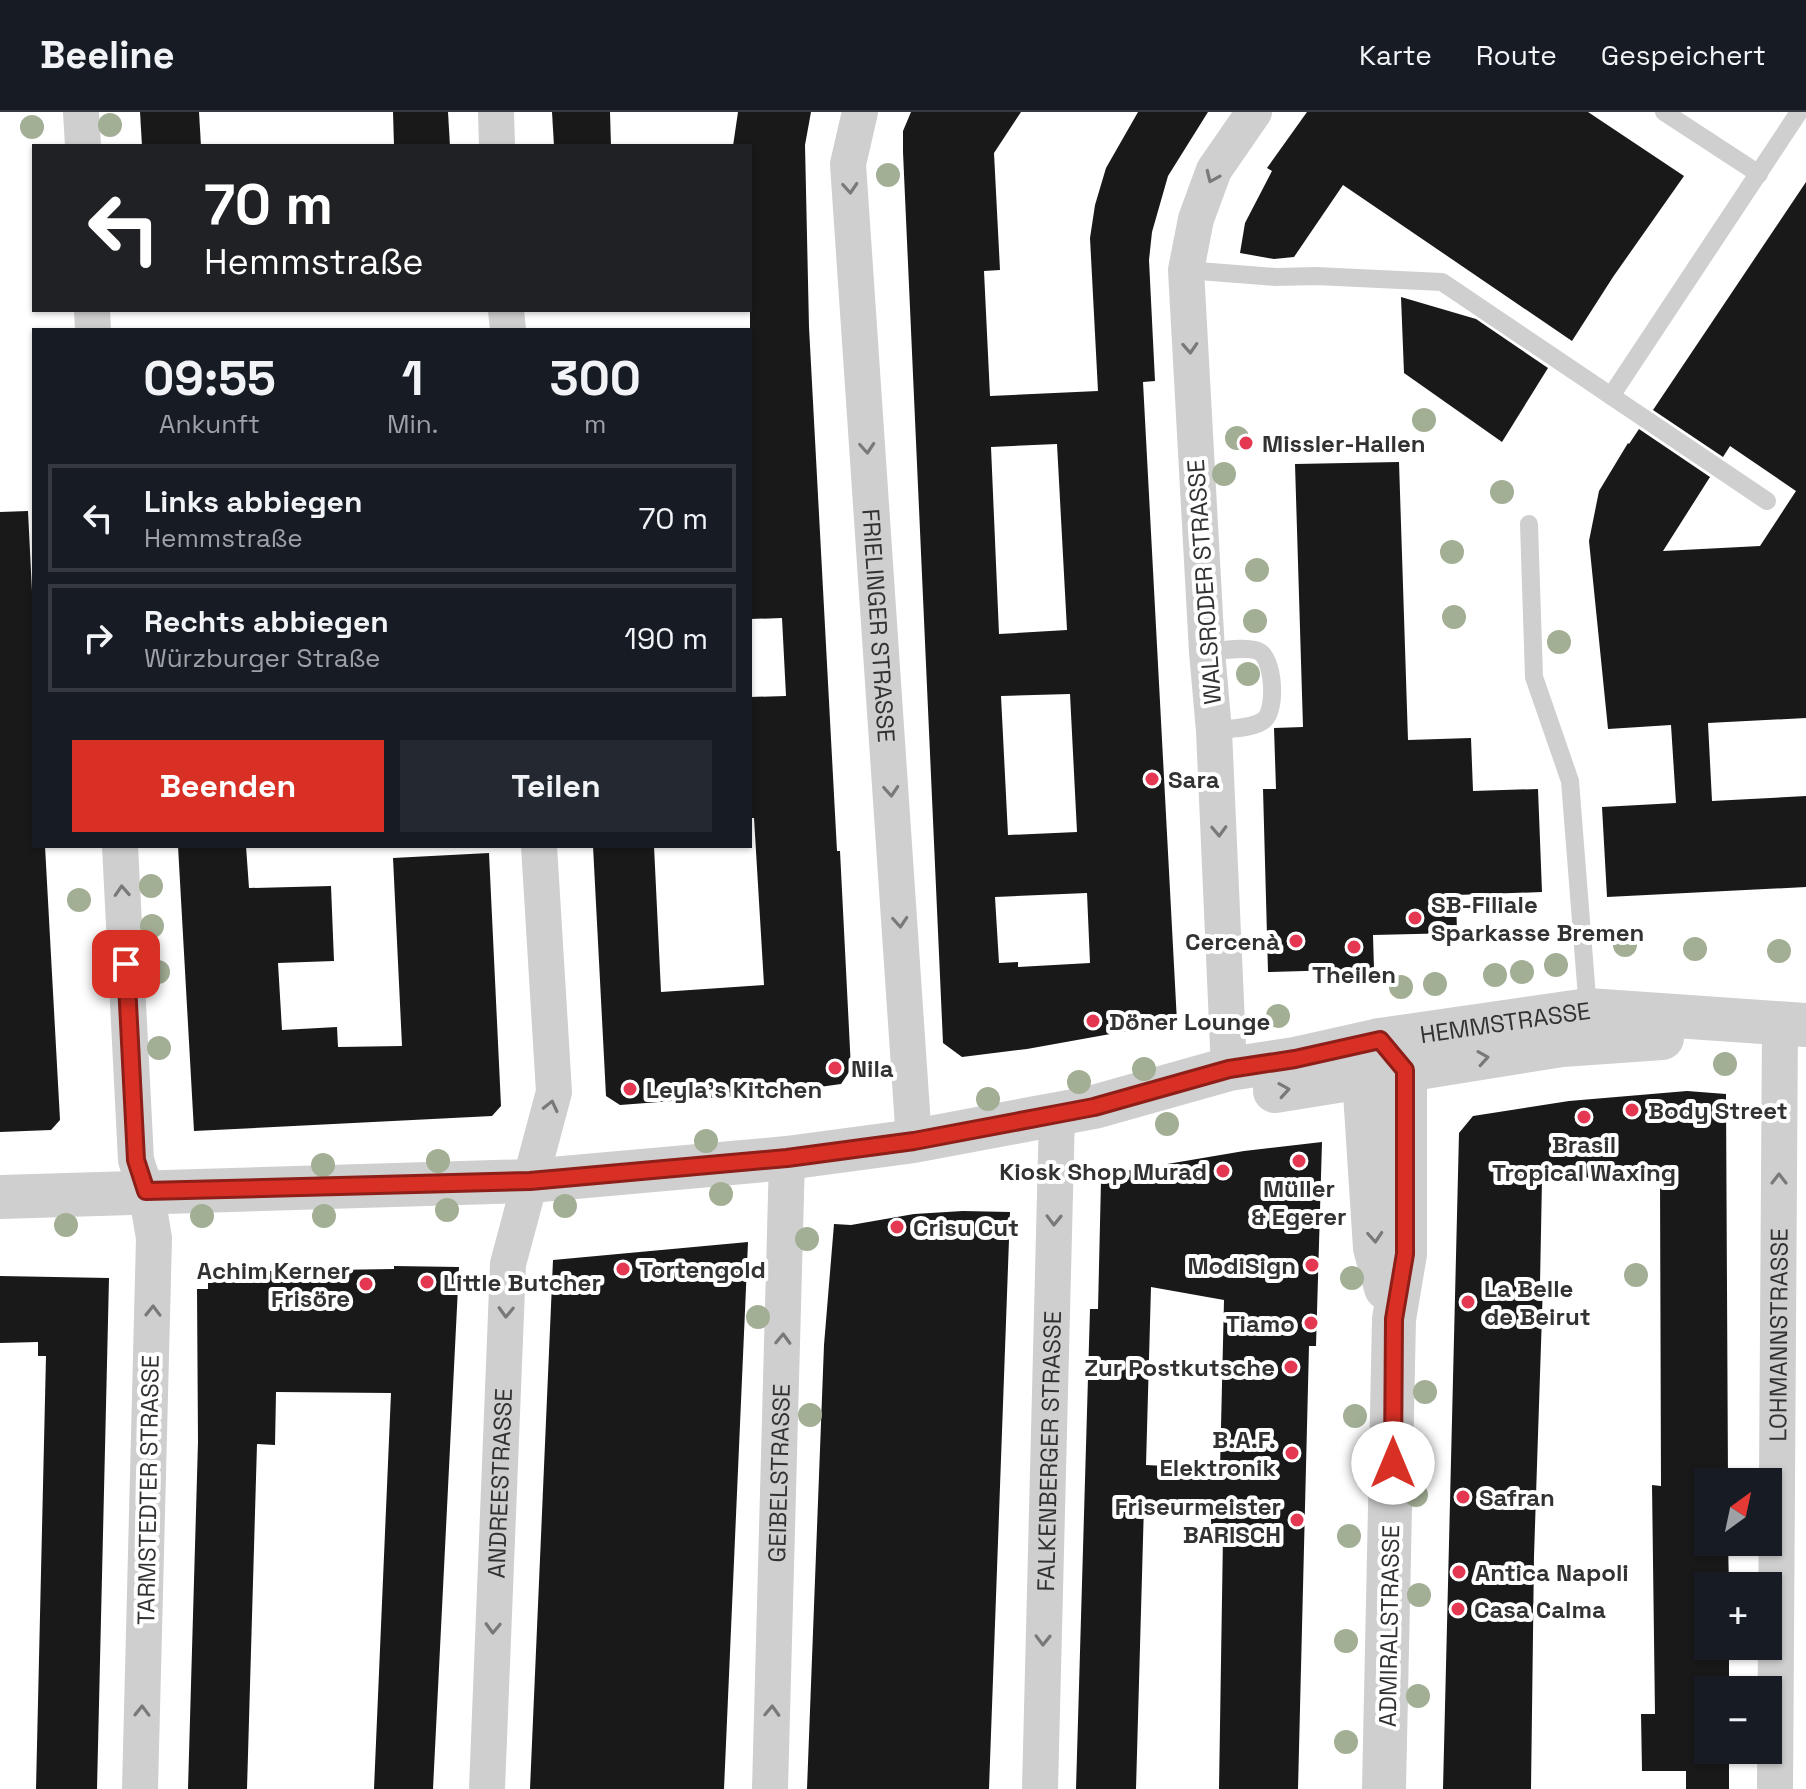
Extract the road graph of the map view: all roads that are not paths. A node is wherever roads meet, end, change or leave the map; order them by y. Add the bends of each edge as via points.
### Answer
1 (81, 112) edge
2 (496, 112) edge
3 (860, 112) edge
4 (1254, 112) edge
5 (1664, 112) edge
6 (1799, 112) edge
7 (83, 144) edge
8 (497, 144) edge
9 (1759, 174) junction
10 (1186, 270) junction
11 (1611, 396) junction
12 (1767, 501) dead end
13 (1529, 524) dead end
14 (1207, 652) junction
15 (1214, 731) junction
16 (120, 848) edge
17 (539, 848) edge
18 (1588, 1010) junction
19 (1793, 1025) edge
20 (1383, 1062) junction
21 (1229, 1069) junction
22 (1076, 1110) junction
23 (914, 1141) junction
24 (787, 1158) junction
25 (530, 1181) junction
26 (146, 1191) junction
27 (0, 1197) edge
28 (140, 1789) edge
29 (487, 1789) edge
30 (770, 1789) edge
31 (1040, 1789) edge
32 (1384, 1789) edge
33 (1775, 1789) edge

1 - 7 street
2 - 8 street
3 -> 23 street, FRIELINGER STRASSE via 848,164
4 -> 10 street, WALSRODER STRASSE via 1214,170 1196,219
5 - 9 lane
6 - 9 lane
9 - 11 lane
10 - 11 lane via 1442,282
10 -> 14 street, WALSRODER STRASSE
11 - 12 lane
13 - 18 lane via 1534,677 1570,781
14 - 15 street, WALSRODER STRASSE
14 - 15 lane via 1255,650 1266,656 1270,668 1268,717
15 -> 21 street, WALSRODER STRASSE
26 -> 16 street, TARMSTEDTER STRASSE via 136,1160
25 -> 17 street, ANDREESTRASSE via 554,1092
18 - 19 street, HEMMSTRASSE
18 - 20 street, HEMMSTRASSE
20 -> 19 street, HEMMSTRASSE
33 -> 19 street, LOHMANNSTRASSE
20 - 21 street, HEMMSTRASSE via 1295,1059
22 -> 20 street, HEMMSTRASSE via 1228,1099
20 - 32 street, ADMIRALSTRASSE via 1405,1254 1394,1319
21 - 22 street, HEMMSTRASSE
22 - 23 street, HEMMSTRASSE
22 -> 31 street, FALKENBERGER STRASSE
23 - 24 street, HEMMSTRASSE
24 - 25 street, HEMMSTRASSE
30 -> 24 street, GEIBELSTRASSE
25 - 26 street, HEMMSTRASSE
25 -> 29 street, ANDREESTRASSE via 508,1264
26 - 27 street, HEMMSTRASSE
28 -> 26 street, TARMSTEDTER STRASSE via 154,1238

